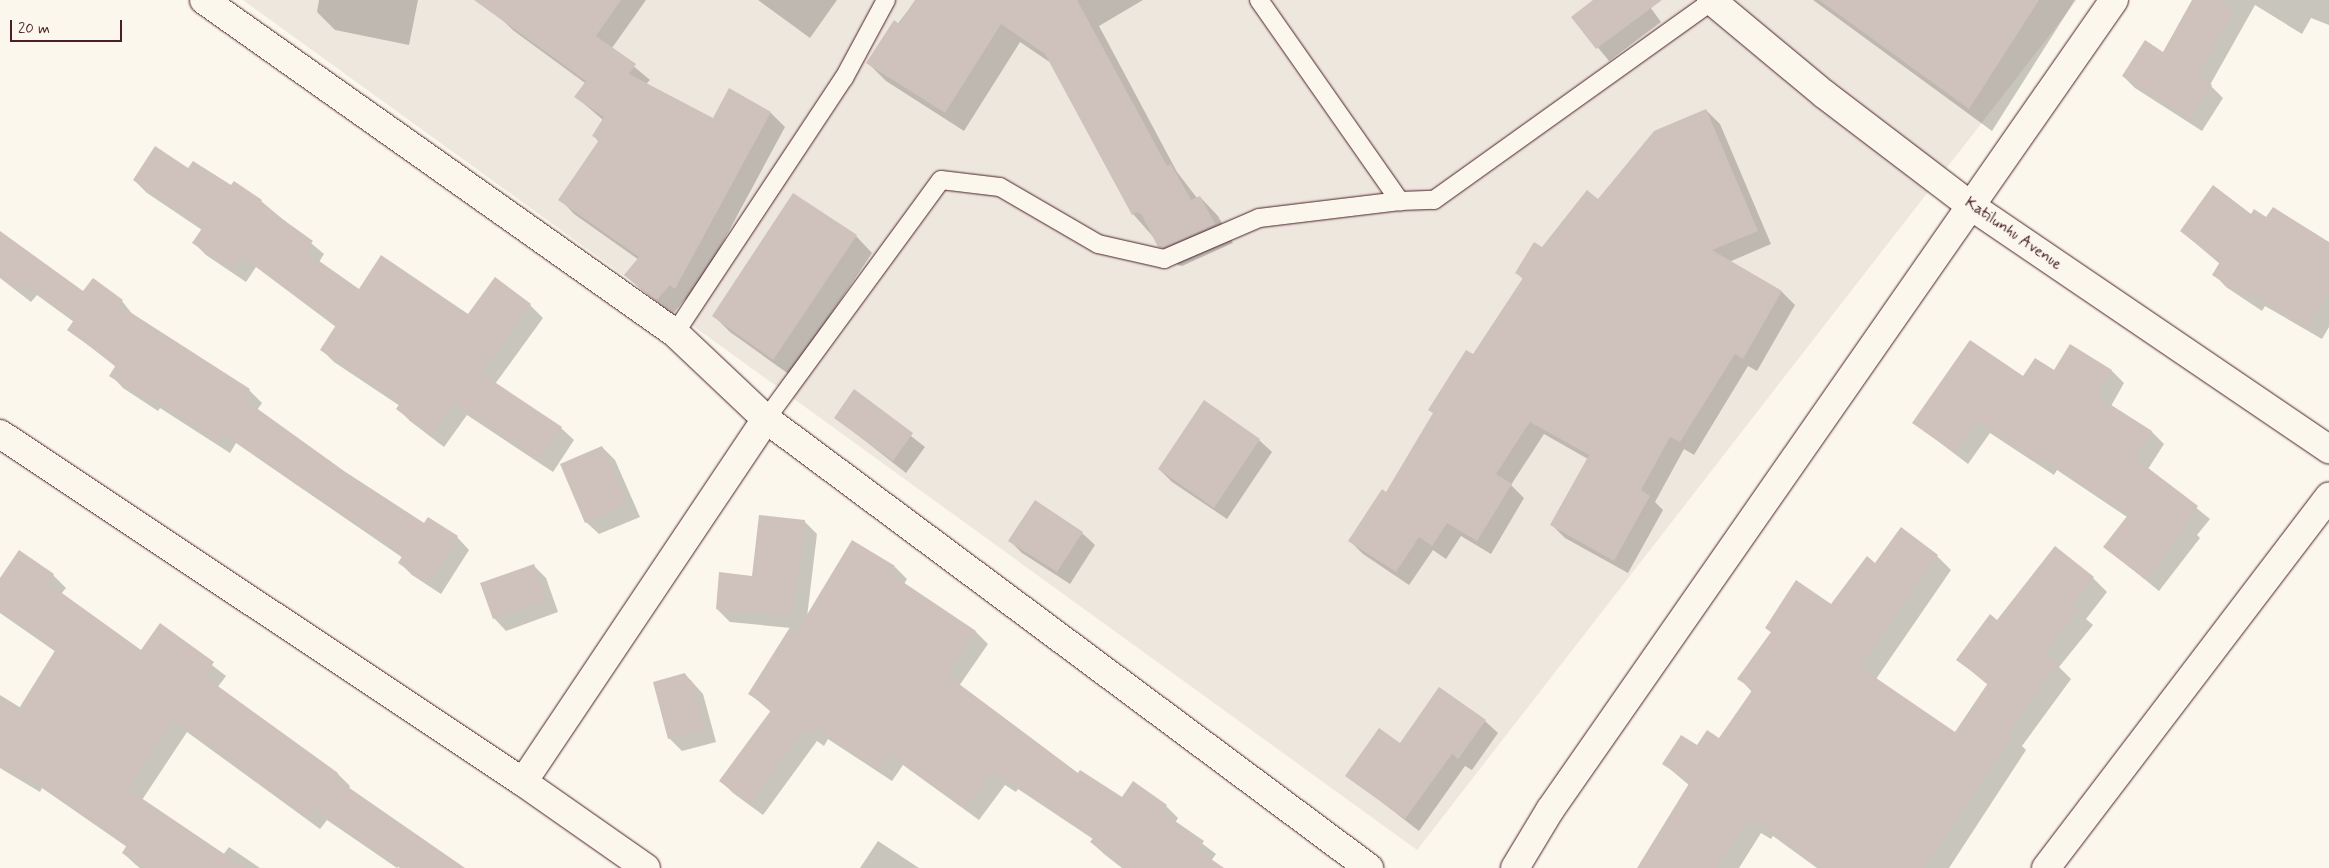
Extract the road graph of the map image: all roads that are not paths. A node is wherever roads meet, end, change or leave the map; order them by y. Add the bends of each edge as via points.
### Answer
1 (204, 0) edge
2 (886, 0) edge
3 (1259, 0) edge
4 (1712, 0) edge
5 (2114, 0) edge
6 (1400, 201) junction
7 (1971, 206) junction
8 (675, 333) junction
9 (766, 419) junction
10 (0, 434) edge
11 (2329, 449) edge
12 (2329, 497) edge
13 (523, 782) junction
14 (646, 868) edge
15 (1369, 868) edge
16 (1515, 868) edge
17 (2046, 868) edge

1 - 8 street
2 - 8 lane via 844,78
3 - 6 lane
4 - 6 lane via 1434,200
4 - 7 street, Katilunhu Avenue via 1824,94
5 - 7 street
6 - 9 lane via 1258,218 1164,259 1098,244 1000,186 941,180
7 - 11 street, Katilunhu Avenue
7 - 16 street via 1550,810
8 - 9 street
9 - 13 street
9 - 15 street
10 - 13 street
12 - 17 street
13 - 14 street

